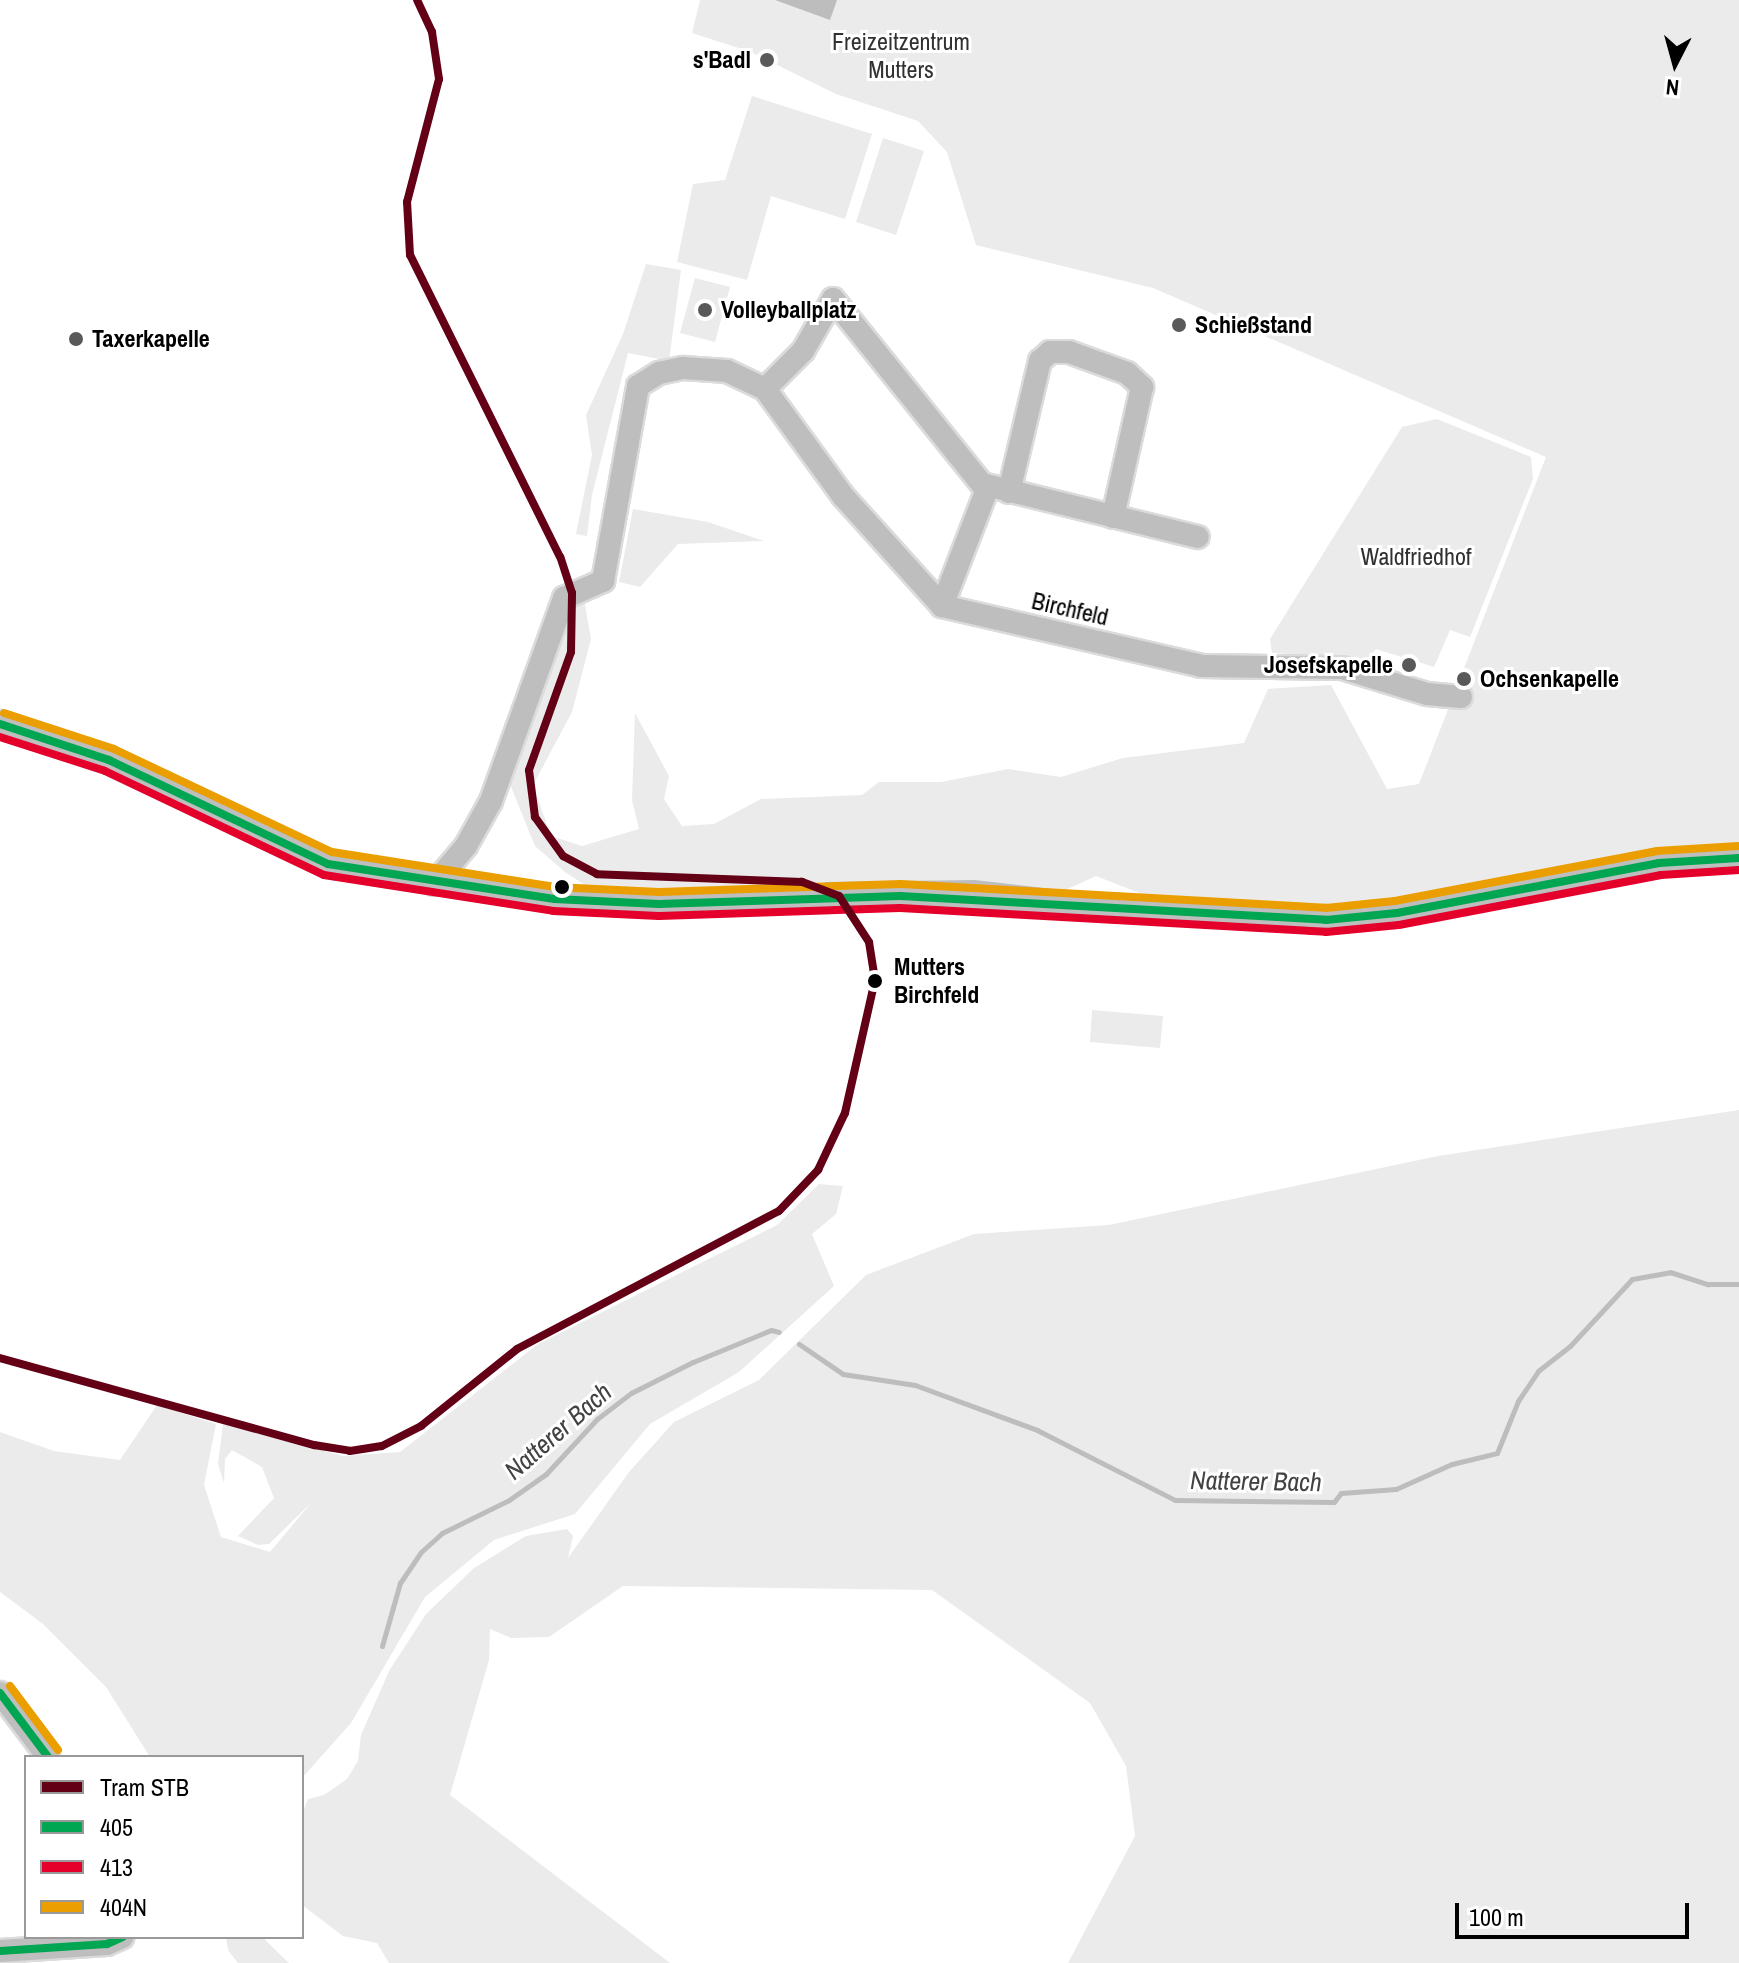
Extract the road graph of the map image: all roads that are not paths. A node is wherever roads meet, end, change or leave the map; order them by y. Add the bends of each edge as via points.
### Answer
1 (765, 389) junction
2 (998, 490) junction
3 (1113, 517) junction
4 (1198, 537) dead end
5 (942, 606) junction
6 (1461, 697) dead end
7 (0, 724) edge
8 (1739, 858) edge
9 (434, 884) junction
10 (0, 1693) edge
11 (46, 1755) edge
12 (118, 1939) edge
13 (0, 1951) edge
14 (59, 1954) edge

1 - 2 street via 803,351 833,299 943,441
1 - 5 street via 843,496
1 - 9 street via 727,371 683,368 659,373 638,386 603,581 564,598 491,801 466,846
2 - 3 street
2 - 3 street via 1040,361 1050,352 1069,352 1127,373 1142,387
2 - 5 street
3 - 4 street
5 - 6 street, Birchfeld via 1201,666 1342,668 1427,694
7 - 9 main road via 124,767 317,861
8 - 9 main road via 1659,863 1397,913 1326,920 849,896 611,903
10 - 11 street
12 - 14 street
13 - 14 street

